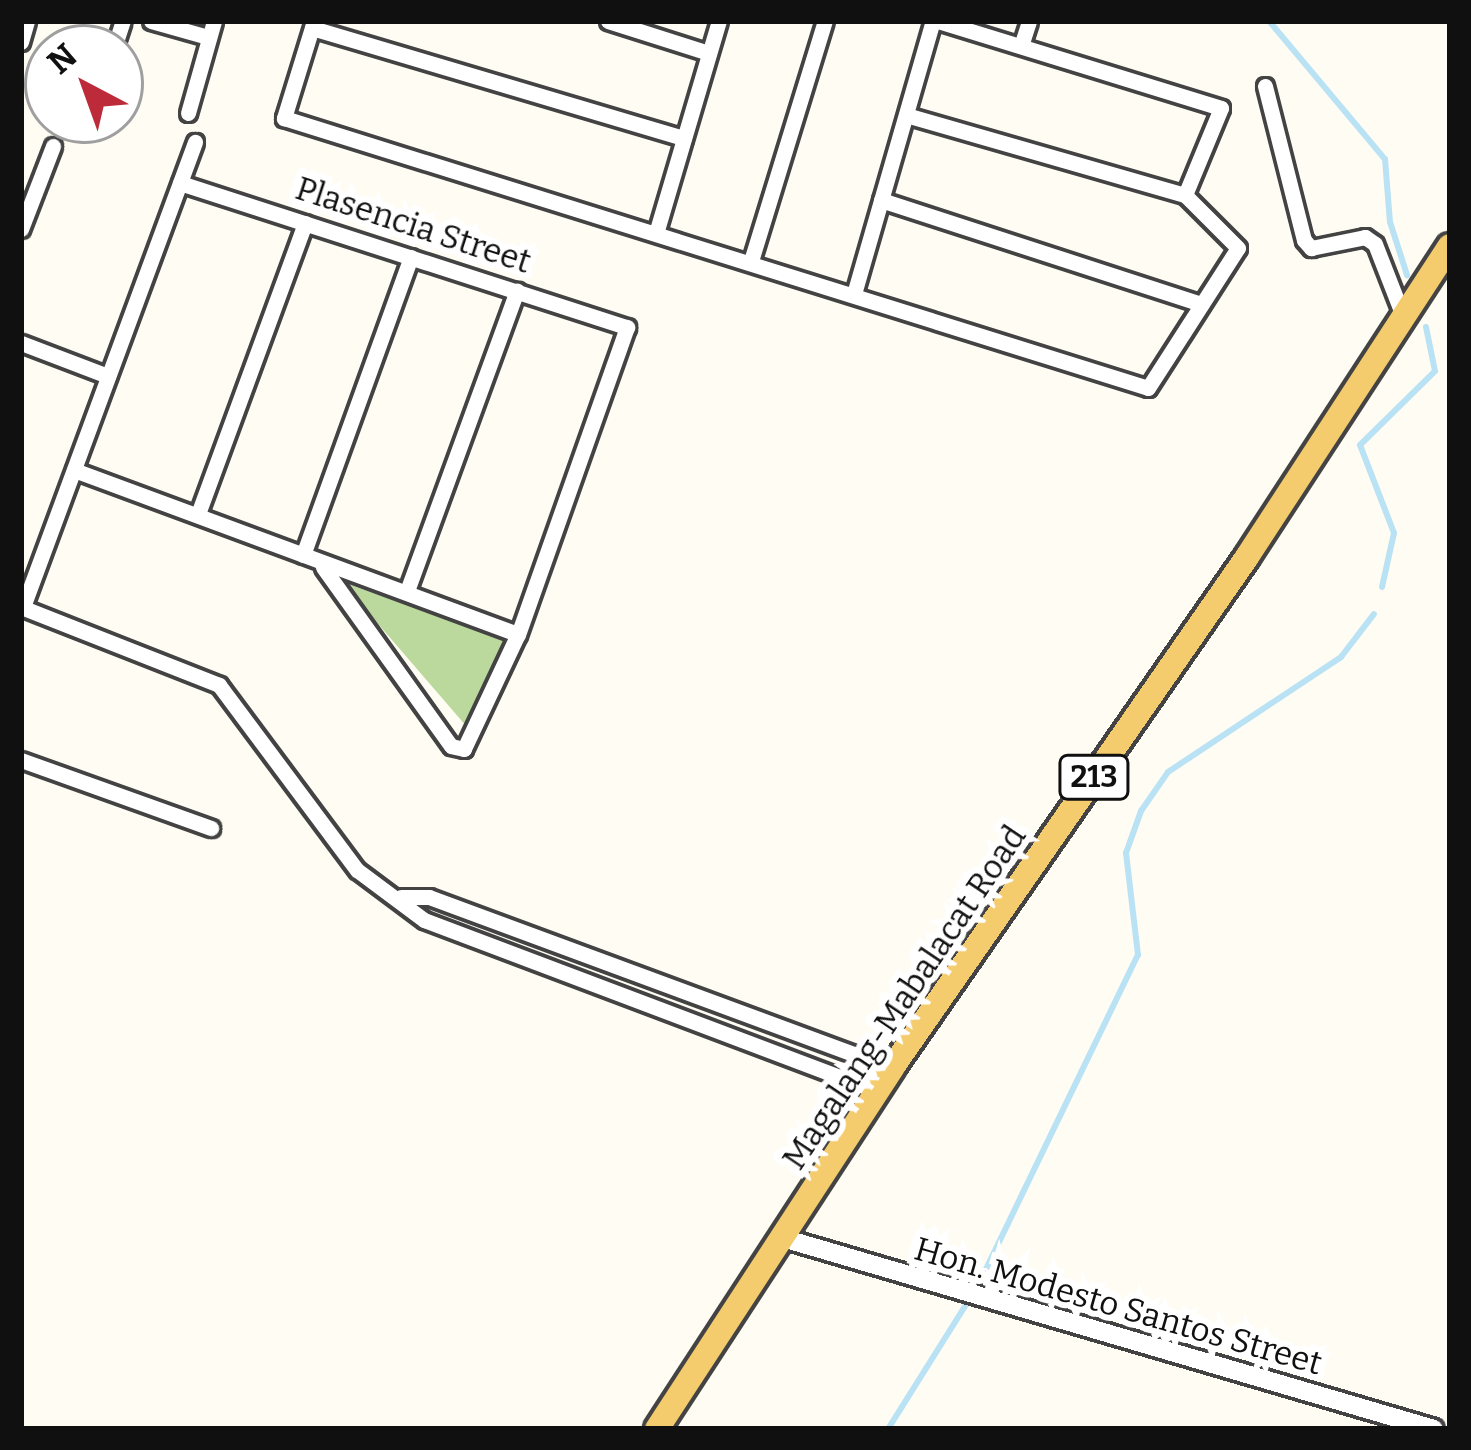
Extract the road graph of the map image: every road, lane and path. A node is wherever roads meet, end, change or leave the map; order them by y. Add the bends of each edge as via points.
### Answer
1 (27, 21) edge
2 (151, 21) edge
3 (608, 21) edge
4 (719, 21) edge
5 (825, 21) edge
6 (935, 21) edge
7 (1029, 21) edge
8 (313, 24) edge
9 (211, 29) edge
10 (21, 42) edge
11 (1021, 46) junction
12 (709, 53) junction
13 (1265, 86) dead end
14 (188, 113) dead end
15 (906, 115) junction
16 (684, 138) junction
17 (195, 142) dead end
18 (53, 146) dead end
19 (180, 183) junction
20 (1185, 195) junction
21 (881, 200) junction
22 (305, 223) junction
23 (21, 230) edge
24 (657, 230) junction
25 (1450, 246) edge
26 (411, 257) junction
27 (752, 261) junction
28 (517, 291) junction
29 (854, 294) junction
30 (1202, 304) junction
31 (1403, 316) junction
32 (21, 343) edge
33 (109, 376) junction
34 (74, 470) junction
35 (198, 514) junction
36 (302, 555) junction
37 (323, 567) junction
38 (406, 592) junction
39 (22, 607) edge
40 (518, 634) junction
41 (21, 760) edge
42 (212, 828) dead end
43 (401, 898) junction
44 (851, 1054) junction
45 (892, 1068) junction
46 (841, 1076) junction
47 (877, 1091) junction
48 (786, 1238) junction
49 (657, 1429) edge
50 (1434, 1429) edge

1 - 10 street
2 - 9 street
3 - 12 street
4 - 12 street
5 - 27 street
6 - 11 street
6 - 15 street
7 - 11 street
8 - 16 street
8 - 24 street via 284,118
9 - 14 street
11 - 20 street via 1221,108
12 - 16 street
13 - 31 street via 1304,239 1326,248 1365,236
15 - 20 street
15 - 21 street
16 - 24 street
17 - 19 street
18 - 23 street
19 - 22 street, Plasencia Street
19 - 33 street
20 - 30 street via 1238,248
21 - 29 street
21 - 30 street
22 - 26 street, Plasencia Street
22 - 35 street
24 - 27 street
25 - 31 main road, Magalang-Mabalacat Road / 213
26 - 28 street, Plasencia Street
26 - 36 street
27 - 29 street
28 - 38 street
28 - 40 street, Plasencia Street via 627,327
29 - 30 street via 1148,388
31 - 45 main road, Magalang-Mabalacat Road / 213 via 1247,557
32 - 33 street
33 - 34 street
34 - 35 street
34 - 39 street
35 - 36 street
36 - 37 street
37 - 38 street
37 - 40 street via 457,750 472,742
38 - 40 street
39 - 43 street via 219,685 357,870
41 - 42 street
43 - 44 street via 428,897
43 - 46 street via 424,920
44 - 45 street
44 - 46 street
45 - 47 main road, Magalang-Mabalacat Road / 213
46 - 47 street
47 - 48 main road, Magalang-Mabalacat Road / 213
48 - 49 main road, Magalang-Mabalacat Road / 213
48 - 50 street, Hon. Modesto Santos Street

